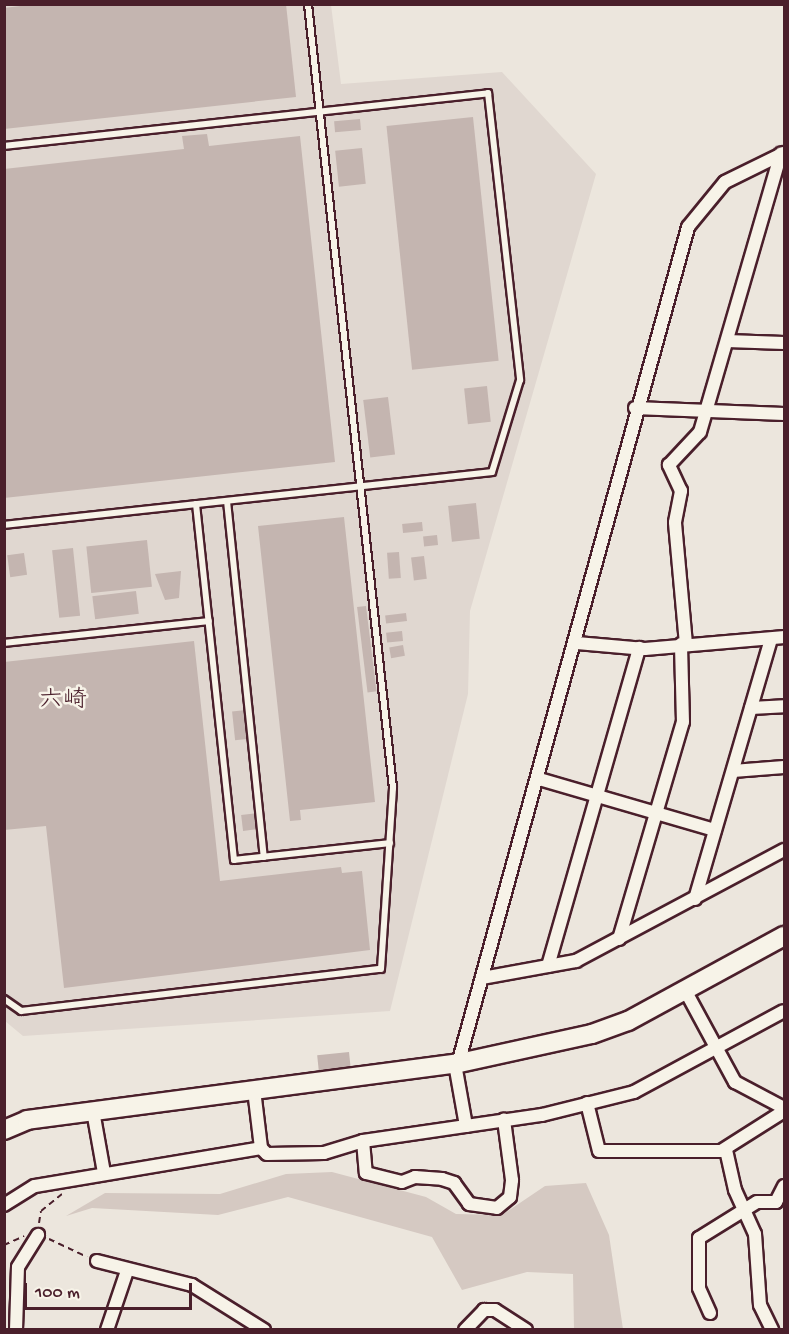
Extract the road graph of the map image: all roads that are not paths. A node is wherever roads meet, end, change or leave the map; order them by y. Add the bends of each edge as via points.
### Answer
1 (308, 4) edge
2 (319, 111) junction
3 (4, 147) edge
4 (783, 154) edge
5 (727, 341) junction
6 (784, 343) edge
7 (635, 408) junction
8 (706, 411) junction
9 (784, 414) edge
10 (360, 486) junction
11 (226, 501) junction
12 (196, 504) junction
13 (4, 525) edge
14 (208, 621) junction
15 (784, 637) edge
16 (771, 639) junction
17 (4, 643) edge
18 (577, 643) junction
19 (683, 644) junction
20 (639, 648) junction
21 (784, 706) edge
22 (751, 708) junction
23 (784, 767) edge
24 (732, 771) junction
25 (539, 778) junction
26 (597, 795) junction
27 (657, 813) junction
28 (715, 830) junction
29 (390, 843) junction
30 (784, 850) edge
31 (264, 857) junction
32 (695, 899) junction
33 (784, 936) edge
34 (619, 939) junction
35 (548, 966) junction
36 (482, 978) junction
37 (685, 990) junction
38 (4, 999) edge
39 (784, 1011) edge
40 (717, 1047) junction
41 (457, 1064) junction
42 (254, 1090) junction
43 (588, 1103) junction
44 (784, 1109) edge
45 (93, 1111) junction
46 (504, 1120) junction
47 (466, 1126) junction
48 (4, 1130) edge
49 (363, 1141) junction
50 (261, 1148) junction
51 (726, 1150) junction
52 (104, 1173) junction
53 (784, 1186) edge
54 (4, 1205) edge
55 (746, 1210) junction
56 (38, 1235) road end
57 (98, 1261) road end
58 (126, 1271) junction
59 (710, 1313) dead end
60 (16, 1329) edge
61 (107, 1329) edge
62 (264, 1329) edge
63 (465, 1329) edge
64 (526, 1329) edge
65 (772, 1329) edge

1 - 2 lane
2 - 3 lane
2 - 10 lane
2 - 10 lane via 488,93 490,104 520,380 492,472
4 - 5 street
4 - 7 street via 725,182 688,227
5 - 6 street
5 - 8 street
7 - 8 street
7 - 18 street
8 - 9 street
8 - 19 street via 700,432 669,465 681,491 675,522
10 - 11 lane
10 - 29 lane via 393,788
11 - 12 lane
11 - 31 lane
12 - 13 lane
12 - 14 lane
14 - 17 lane
14 - 31 lane via 234,860
15 - 16 street
16 - 19 street
16 - 22 street
18 - 20 street
18 - 25 street
19 - 20 street
19 - 27 street via 683,722
20 - 26 street
21 - 22 street
22 - 24 street
23 - 24 street
24 - 28 street
25 - 26 street
25 - 36 street
26 - 27 street
26 - 35 street
27 - 28 street
27 - 34 street
28 - 32 street
29 - 31 lane
29 - 38 lane via 381,969 21,1011
30 - 32 street
32 - 34 street
33 - 37 street
34 - 35 street via 576,961
35 - 36 street
36 - 41 street
37 - 40 street
37 - 41 street via 608,1030
39 - 40 street
40 - 43 street via 634,1092
40 - 44 street via 735,1082
41 - 42 street
41 - 47 street
42 - 45 street
42 - 50 street
43 - 46 street
43 - 51 street via 599,1151
44 - 51 street
45 - 48 street via 27,1120
45 - 52 street
46 - 47 street
46 - 49 street via 512,1180 510,1197 496,1208 470,1204 454,1184 442,1179 415,1177 402,1182 366,1173
47 - 49 street
49 - 50 street via 324,1153 267,1154
50 - 52 street
51 - 55 street
52 - 54 street via 35,1186
53 - 55 street via 776,1202
55 - 59 street via 699,1238 699,1288
55 - 65 street via 755,1234 760,1305
56 - 60 street via 18,1267
57 - 58 street
58 - 61 street
58 - 62 street via 192,1284
63 - 64 street via 484,1310 495,1310

